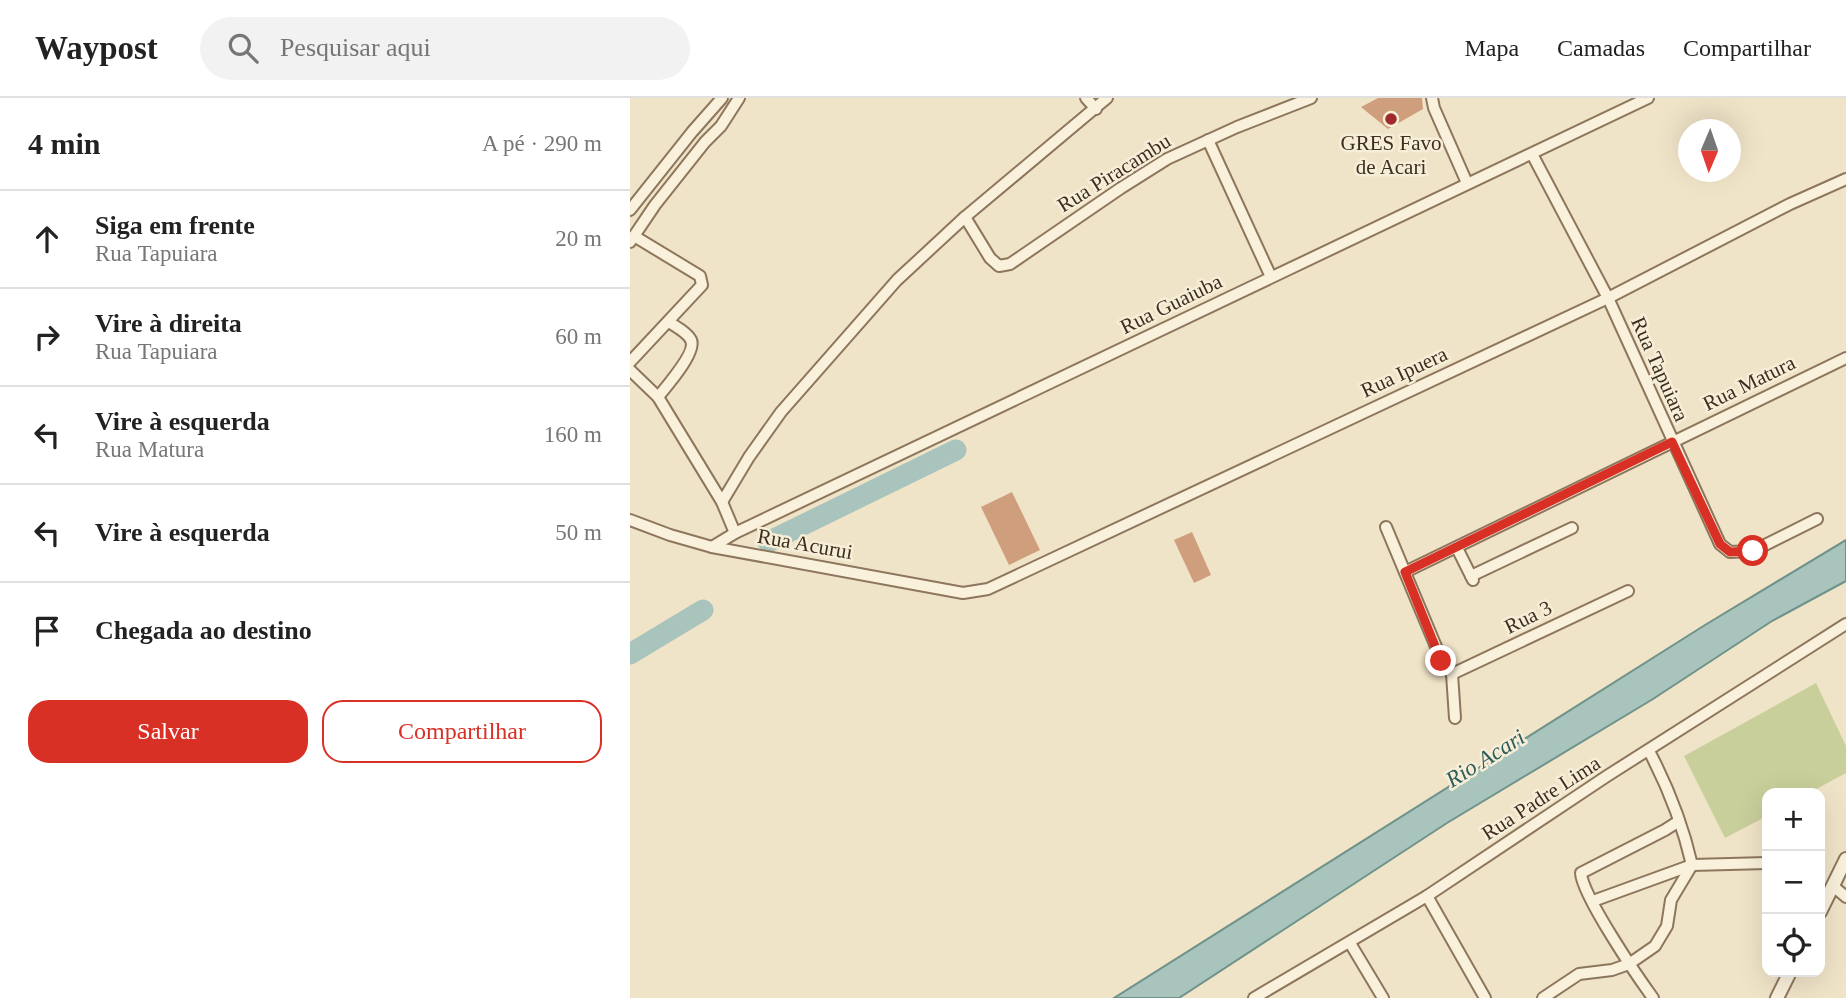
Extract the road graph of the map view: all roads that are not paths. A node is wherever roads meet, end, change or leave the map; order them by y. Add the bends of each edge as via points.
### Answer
1 (722, 98) edge
2 (739, 98) edge
3 (1086, 98) edge
4 (1107, 98) edge
5 (1311, 98) edge
6 (1432, 98) edge
7 (1648, 98) edge
8 (1096, 109) junction
9 (1208, 140) junction
10 (1532, 154) junction
11 (1846, 179) edge
12 (1467, 183) junction
13 (630, 210) edge
14 (965, 217) junction
15 (632, 239) edge
16 (1271, 277) junction
17 (1608, 298) junction
18 (669, 322) junction
19 (1846, 358) edge
20 (630, 362) edge
21 (630, 370) edge
22 (658, 397) junction
23 (1672, 442) junction
24 (722, 502) junction
25 (1816, 519) dead end
26 (630, 520) edge
27 (1386, 527) dead end
28 (1572, 528) dead end
29 (735, 534) junction
30 (712, 547) junction
31 (1457, 548) junction
32 (1405, 572) junction
33 (1628, 591) dead end
34 (976, 593) joint
35 (1846, 624) edge
36 (1449, 671) junction
37 (1455, 718) dead end
38 (1649, 751) junction
39 (1679, 821) junction
40 (1846, 859) edge
41 (1762, 863) edge
42 (1692, 865) junction
43 (1833, 886) junction
44 (1427, 896) junction
45 (1846, 897) edge
46 (1593, 901) junction
47 (1825, 902) edge
48 (1350, 943) junction
49 (1629, 964) junction
50 (1788, 977) edge
51 (1254, 998) edge
52 (1382, 998) edge
53 (1485, 998) edge
54 (1543, 998) edge
55 (1653, 998) edge
56 (1777, 998) edge

1 - 13 street
2 - 15 street
3 - 8 street
4 - 8 street
5 - 9 street, Rua Piracambu
6 - 12 street
7 - 10 street, Rua Guaiuba
8 - 14 street
9 - 14 street, Rua Piracambu via 1132,180 1010,264 999,265 990,258
9 - 16 street
10 - 12 street, Rua Guaiuba
10 - 17 street, Rua Tapuiara
11 - 17 street, Rua Ipuera
12 - 16 street, Rua Guaiuba
14 - 24 street via 905,271 798,392
15 - 18 street via 702,280 701,289
16 - 29 street, Rua Guaiuba
17 - 23 street, Rua Tapuiara
17 - 34 street, Rua Ipuera
18 - 20 street
18 - 22 street via 691,339 692,346
19 - 23 street, Rua Matura
21 - 22 street
22 - 24 street
23 - 25 street, Rua Tapuiara via 1720,544 1730,552 1753,551
23 - 31 street, Rua Matura
24 - 29 street
26 - 30 street, Rua Acurui
27 - 32 street
28 - 31 street via 1472,579
29 - 30 street, Rua Guaiuba
30 - 34 street, Rua Acurui
31 - 32 street, Rua Matura
32 - 36 street
33 - 36 street, Rua 3
35 - 38 street, Rua Padre Lima
36 - 37 street
38 - 39 street
38 - 44 street, Rua Padre Lima
39 - 42 street
39 - 46 street via 1582,871
40 - 43 street
41 - 42 street
42 - 46 street
42 - 49 street via 1671,900 1662,937
43 - 45 street
43 - 47 street
44 - 48 street, Rua Padre Lima
44 - 53 street
46 - 49 street
48 - 51 street, Rua Padre Lima
48 - 52 street
49 - 54 street via 1579,974
49 - 55 street
50 - 56 street

